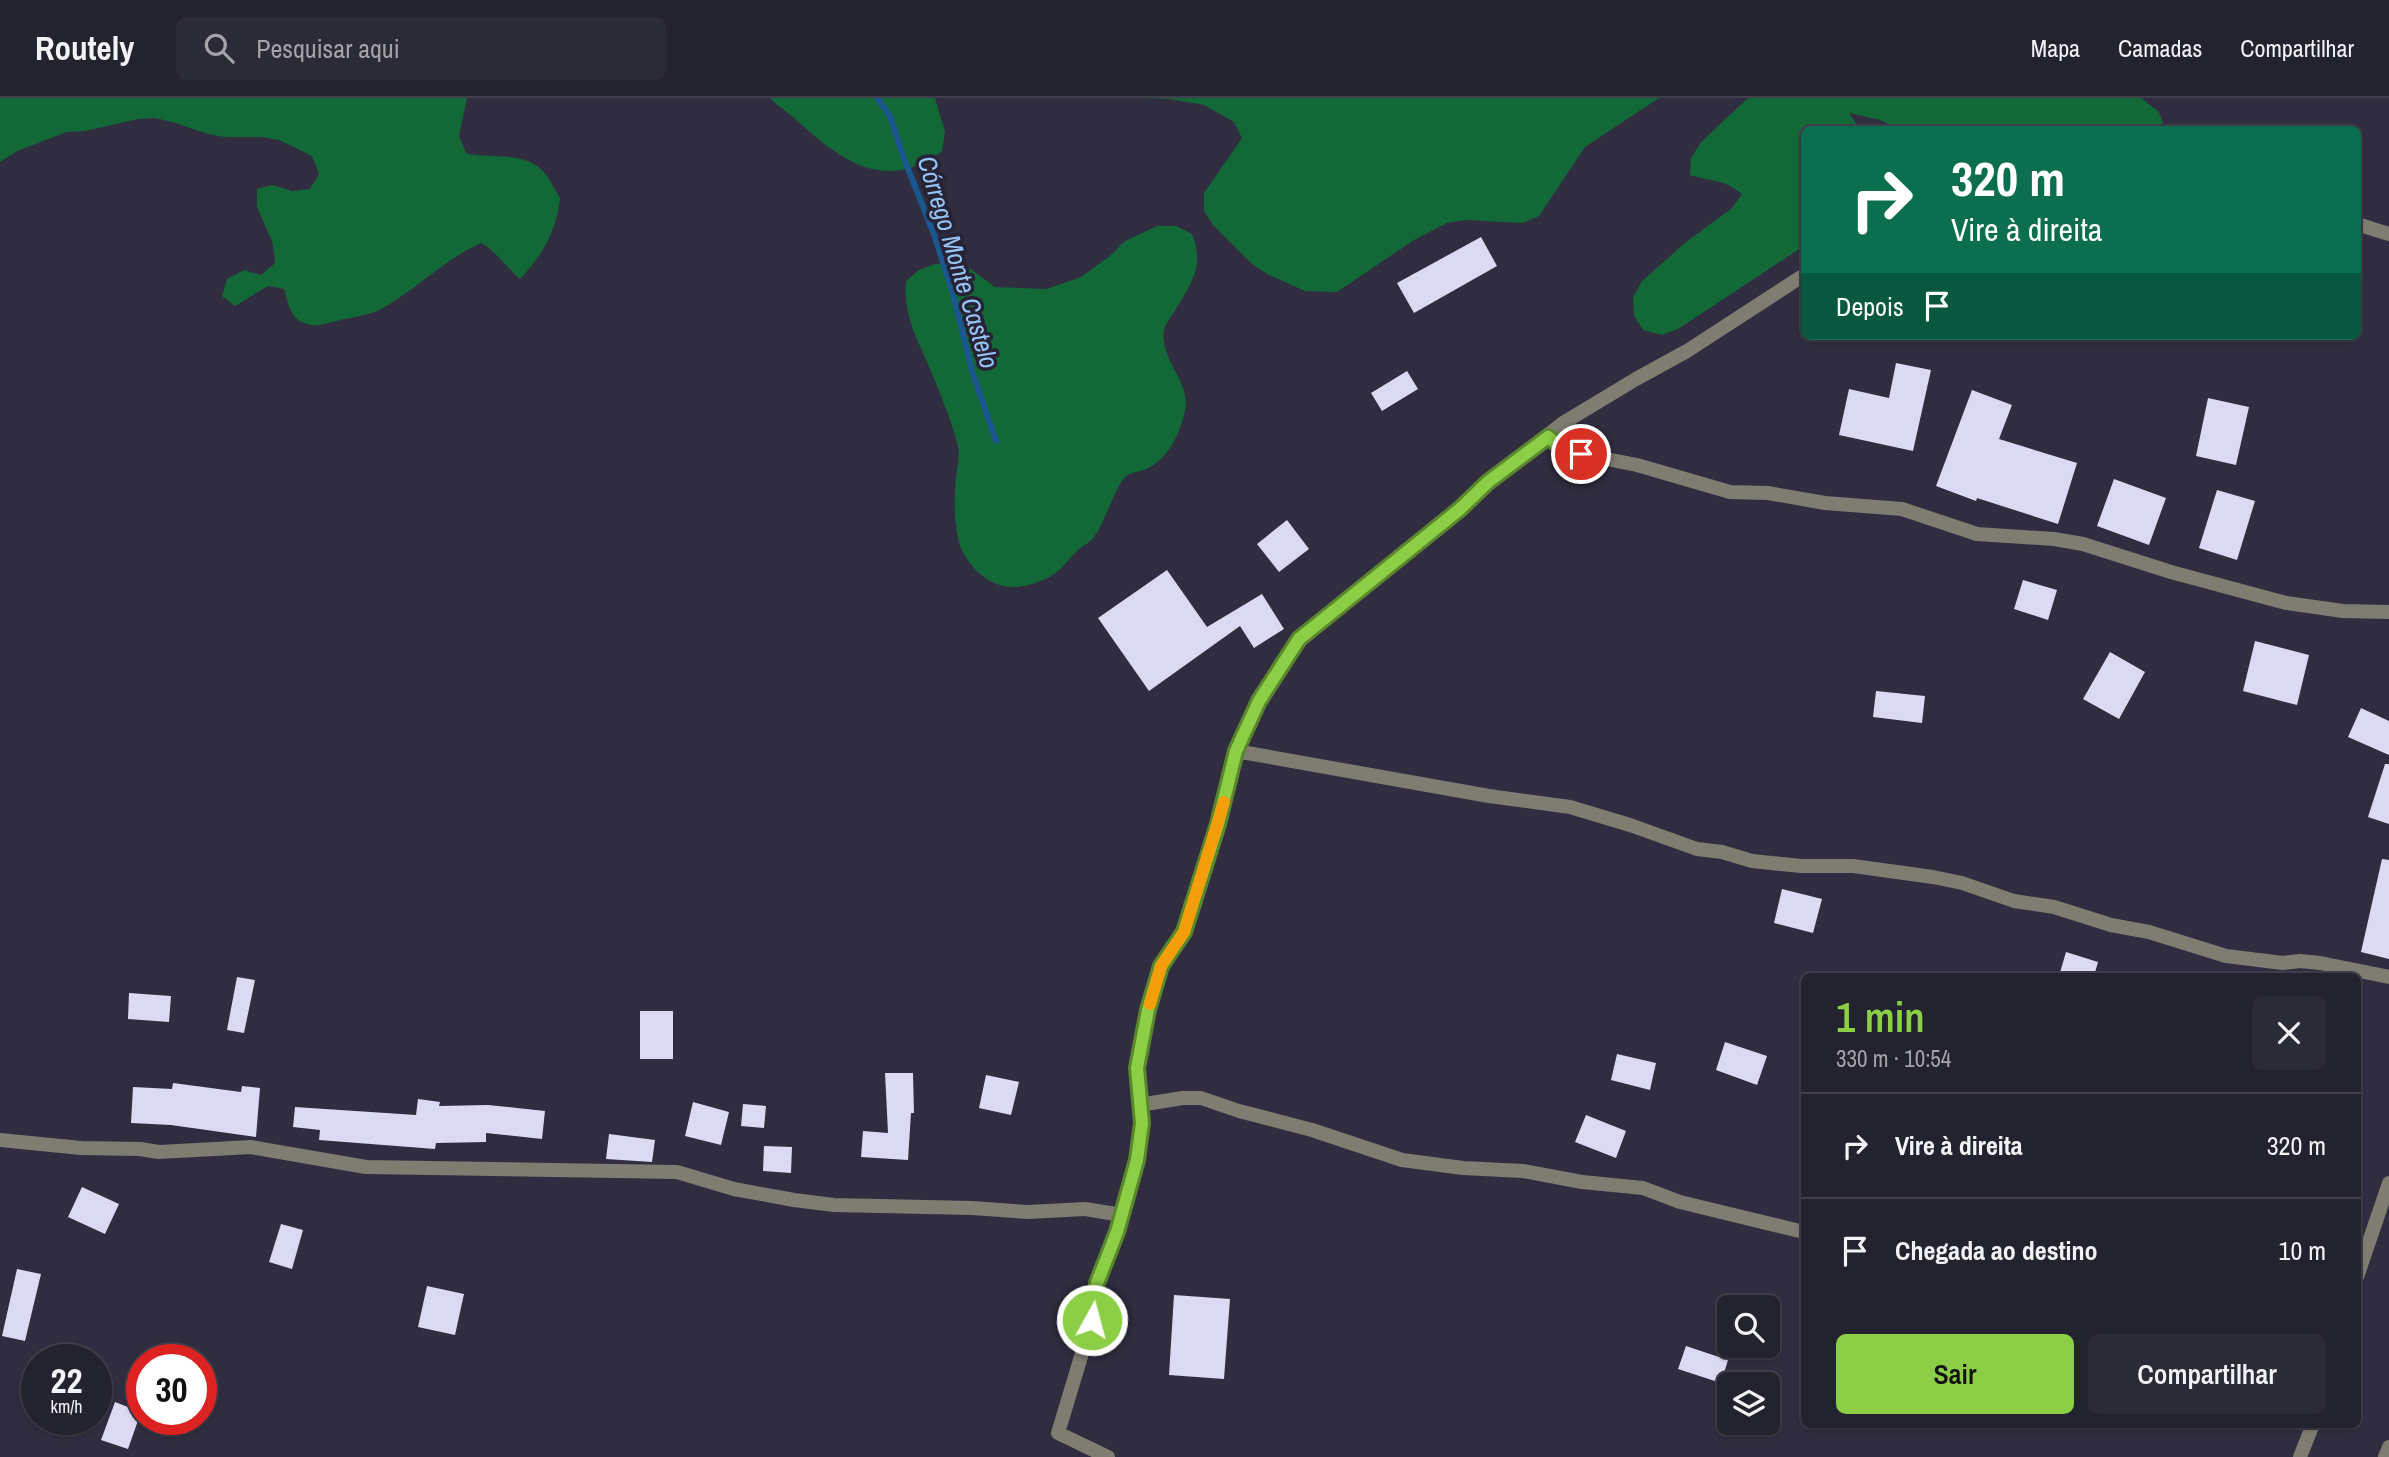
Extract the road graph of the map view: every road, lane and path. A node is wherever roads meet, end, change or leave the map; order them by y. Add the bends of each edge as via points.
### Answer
1 (2361, 226) edge
2 (2389, 234) edge
3 (1801, 277) edge
4 (1548, 437) junction
5 (2389, 612) edge
6 (1236, 751) junction
7 (2359, 973) edge
8 (2361, 973) edge
9 (2389, 977) edge
10 (1139, 1105) junction
11 (0, 1140) edge
12 (2389, 1183) edge
13 (1122, 1214) junction
14 (1801, 1231) edge
15 (2361, 1265) edge
16 (2311, 1428) edge
17 (2389, 1447) edge
18 (1108, 1457) edge
19 (2300, 1457) edge
20 (2385, 1457) edge

1 - 2 street
3 - 4 street via 1687,351 1579,413
4 - 5 street via 1581,454 1730,492 1902,509 1977,534 2083,544 2286,603
4 - 6 street via 1299,639 1259,701
6 - 7 street via 1570,807 1697,849 1752,861 1853,866 1933,877 2226,956 2320,963
6 - 10 street via 1184,932 1161,966 1148,1010 1137,1068
8 - 9 street
10 - 13 street via 1140,1141
10 - 14 street via 1201,1098 1402,1160 1643,1188 1680,1202
11 - 13 street via 159,1152 251,1147 366,1167 677,1172 734,1189 834,1205 1028,1212 1085,1209
12 - 15 street
13 - 18 street via 1097,1283 1092,1320 1058,1433
16 - 19 street
17 - 20 street

